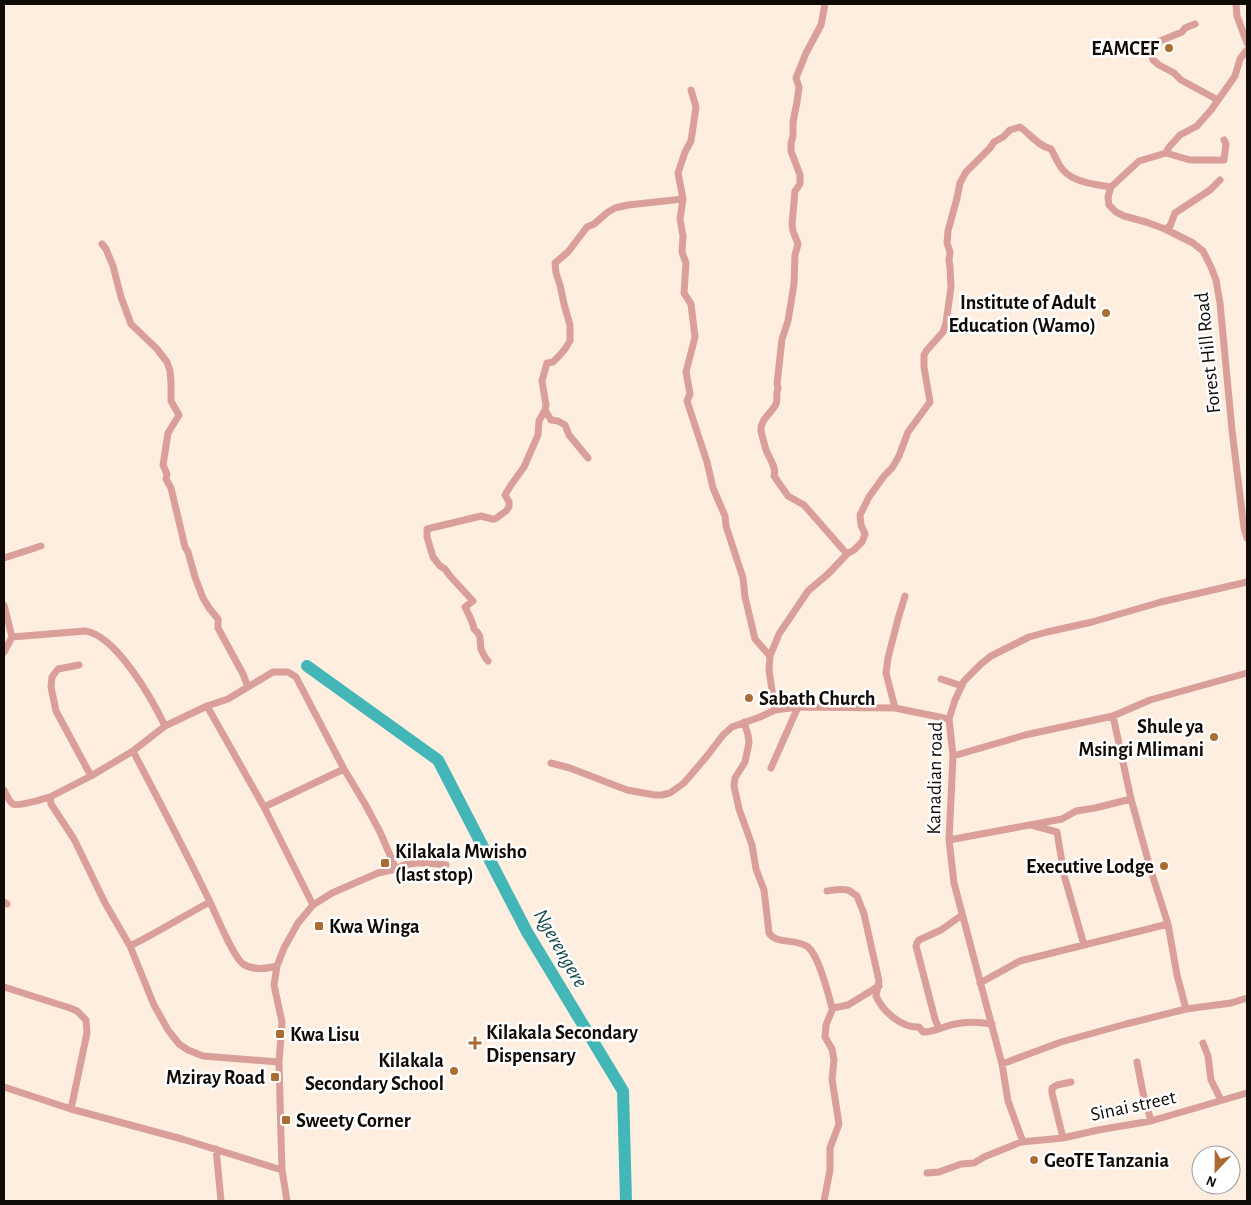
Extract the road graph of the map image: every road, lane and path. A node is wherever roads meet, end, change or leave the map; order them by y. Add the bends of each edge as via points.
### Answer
1 (825, 4) edge
2 (1236, 4) edge
3 (1195, 24) dead end
4 (1247, 43) edge
5 (1247, 50) edge
6 (691, 90) dead end
7 (1218, 100) junction
8 (1224, 140) dead end
9 (1166, 153) junction
10 (1220, 180) dead end
11 (1111, 187) junction
12 (683, 199) junction
13 (1165, 229) junction
14 (102, 244) dead end
15 (545, 410) junction
16 (588, 458) dead end
17 (1247, 538) edge
18 (41, 546) dead end
19 (847, 554) junction
20 (4, 558) edge
21 (1247, 582) edge
22 (905, 596) dead end
23 (4, 605) edge
24 (12, 637) junction
25 (4, 652) edge
26 (770, 656) junction
27 (488, 662) dead end
28 (79, 665) dead end
29 (1247, 673) edge
30 (941, 679) dead end
31 (962, 686) junction
32 (248, 687) junction
33 (207, 706) junction
34 (798, 707) junction
35 (895, 708) junction
36 (774, 710) junction
37 (1113, 716) junction
38 (949, 719) junction
39 (744, 722) junction
40 (165, 726) junction
41 (134, 751) junction
42 (952, 756) junction
43 (551, 763) dead end
44 (771, 768) dead end
45 (344, 770) junction
46 (91, 776) junction
47 (4, 790) edge
48 (50, 797) junction
49 (1131, 799) junction
50 (264, 807) junction
51 (1062, 819) junction
52 (1028, 824) junction
53 (1056, 832) junction
54 (949, 840) junction
55 (446, 865) dead end
56 (396, 869) junction
57 (827, 890) dead end
58 (210, 902) junction
59 (313, 904) junction
60 (962, 915) junction
61 (1168, 924) junction
62 (1084, 945) junction
63 (130, 946) junction
64 (276, 966) junction
65 (980, 983) junction
66 (879, 986) junction
67 (4, 987) edge
68 (1247, 998) edge
69 (832, 1008) junction
70 (1186, 1009) junction
71 (992, 1024) junction
72 (939, 1030) junction
73 (1203, 1043) dead end
74 (279, 1062) junction
75 (1137, 1062) dead end
76 (1002, 1064) junction
77 (1071, 1082) dead end
78 (4, 1087) edge
79 (1247, 1093) edge
80 (1221, 1100) junction
81 (71, 1108) junction
82 (1151, 1120) junction
83 (1062, 1138) junction
84 (1023, 1142) junction
85 (216, 1150) junction
86 (282, 1170) junction
87 (927, 1174) dead end
88 (221, 1201) edge
89 (287, 1201) edge
90 (824, 1201) edge

1 - 19 street via 821,25 796,78 798,102 791,151 800,175 792,224 798,244 788,320 782,339 777,400 761,430 774,476 782,488 804,506
2 - 4 street
3 - 7 street via 1160,41 1151,53 1153,60
5 - 7 street via 1240,59 1235,76
6 - 12 street via 696,108 691,141 678,173
7 - 9 street via 1196,126 1180,135
8 - 9 street via 1224,160 1190,160
9 - 11 street via 1139,161
10 - 13 street via 1175,213
11 - 13 street, Forest Hill Road via 1109,204 1116,212
11 - 19 street via 1094,185 1069,175 1051,149 1020,127 994,142 966,172 960,183 948,231 951,287 946,323 943,332 924,355 930,402 908,432 892,468 869,496 860,515 865,534 862,542
12 - 15 street via 615,208 587,227 555,263 570,325 570,341 553,362 548,363 542,381
12 - 26 street via 680,219 686,263 684,293 691,304 695,337 686,372 690,394 687,401 713,488 726,516 755,639
13 - 17 street, Forest Hill Road via 1199,248 1216,280
14 - 32 street via 113,266 131,324 158,349 170,371 172,401 179,415 168,433 163,465 166,479 185,547 206,604 218,619 218,628
15 - 16 street via 551,420 565,425
15 - 27 street via 524,467 506,495 509,507 506,511 492,520 481,516 427,531 433,557 473,602 465,607 480,636
18 - 20 street
19 - 26 street via 808,591 779,634
21 - 31 street, Kanadian road via 1030,637 992,656
22 - 35 street via 886,673
23 - 24 street
24 - 25 street
24 - 40 street via 84,631 94,634 127,664
26 - 36 street
28 - 46 street via 58,669 51,687 56,711
29 - 37 street via 1150,700
30 - 31 street
31 - 38 street, Kanadian road
32 - 33 street
32 - 45 street via 273,672 288,672 296,677
33 - 40 street
33 - 50 street
34 - 35 street
34 - 36 street
34 - 44 street
35 - 38 street
36 - 39 street
37 - 42 street via 1025,735
37 - 49 street
38 - 42 street, Kanadian road
39 - 43 street via 723,734 689,778 666,794 628,790
39 - 69 street via 749,743 734,786 766,895 768,932 773,938 805,945 810,950 818,963
40 - 41 street
41 - 46 street
41 - 58 street
42 - 54 street, Kanadian road
45 - 50 street
45 - 56 street via 380,832
46 - 48 street
47 - 48 street via 14,805
48 - 63 street
49 - 51 street via 1076,811
49 - 61 street
50 - 59 street
51 - 52 street
51 - 53 street
52 - 53 street
52 - 54 street
53 - 62 street via 1064,875
54 - 60 street, Kanadian road
55 - 56 street via 416,863
56 - 59 street via 346,886
57 - 66 street via 847,890 858,896
58 - 63 street
58 - 64 street via 239,960 258,968
59 - 64 street via 290,935
60 - 65 street, Kanadian road
60 - 72 street via 919,940 916,946
61 - 62 street
61 - 70 street
62 - 65 street via 1020,961
63 - 74 street via 154,1004 179,1044 203,1056
64 - 74 street via 274,985 282,1022
65 - 71 street, Kanadian road
66 - 69 street via 848,1005
66 - 72 street via 876,996 895,1018 909,1026 920,1027 923,1032
67 - 81 street via 70,1008 86,1020 87,1033
68 - 70 street
69 - 90 street via 825,1037 834,1060 832,1079 839,1124 830,1148
70 - 76 street via 1061,1042
71 - 72 street via 957,1023
71 - 76 street, Kanadian road
73 - 80 street via 1211,1080
74 - 86 street
75 - 82 street
76 - 84 street, Kanadian road via 1008,1101
77 - 83 street via 1052,1088
78 - 81 street
79 - 80 street, Sinai street
80 - 82 street, Sinai street
81 - 85 street
82 - 83 street, Sinai street
83 - 84 street, Sinai street
84 - 87 street, Sinai street via 974,1163
85 - 86 street
85 - 88 street
86 - 89 street

